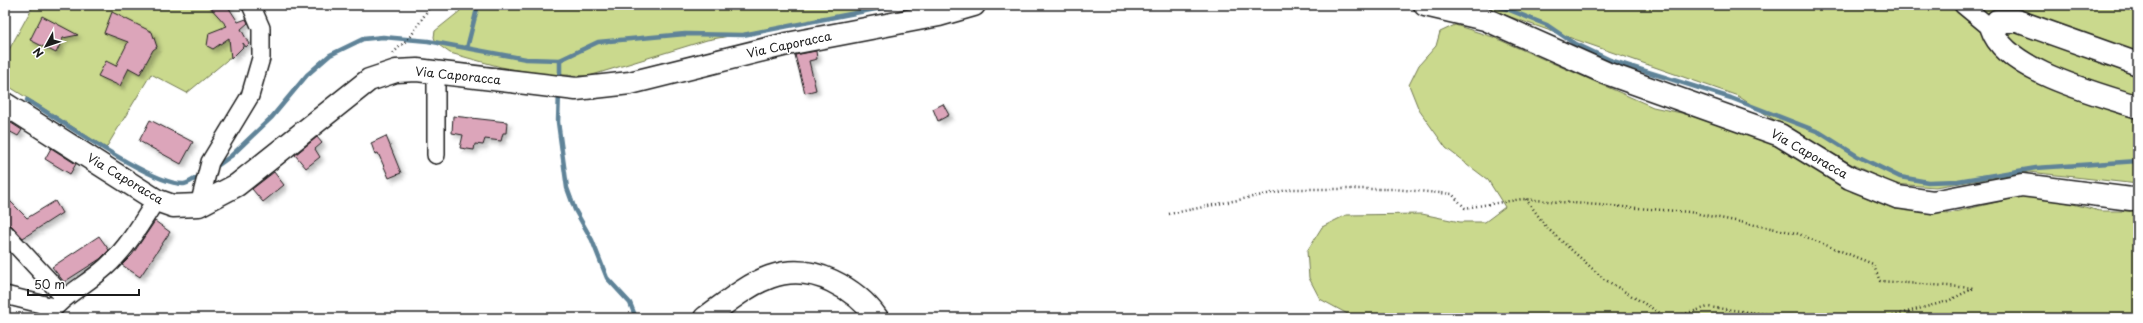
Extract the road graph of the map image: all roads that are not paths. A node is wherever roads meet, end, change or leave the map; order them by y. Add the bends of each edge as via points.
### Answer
1 (251, 5) edge
2 (974, 5) edge
3 (1425, 5) edge
4 (1963, 5) edge
5 (1992, 29) junction
6 (2138, 64) edge
7 (436, 72) junction
8 (5, 104) edge
9 (2138, 107) edge
10 (436, 155) dead end
11 (2138, 198) edge
12 (156, 200) junction
13 (199, 205) junction
14 (5, 233) edge
15 (5, 295) edge
16 (54, 307) edge
17 (705, 318) edge
18 (877, 318) edge

1 - 13 street via 261,28 261,58 250,96 210,162
2 - 7 street, Via Caporacca via 939,15 787,44 630,83 576,90
3 - 11 street, Via Caporacca via 1485,19 1606,73 1780,135 1850,178 1896,197 1933,202 2022,185
4 - 5 street
5 - 6 street via 1997,21 2017,21
5 - 9 street via 2004,49 2048,76
7 - 10 street
7 - 13 street, Via Caporacca via 396,71 369,80 236,185
8 - 12 street, Via Caporacca
12 - 13 street, Via Caporacca via 173,206
12 - 16 street via 121,252 105,268
14 - 16 street
15 - 16 street
17 - 18 street via 737,294 757,283 772,276 800,271 824,277 844,288 866,304

